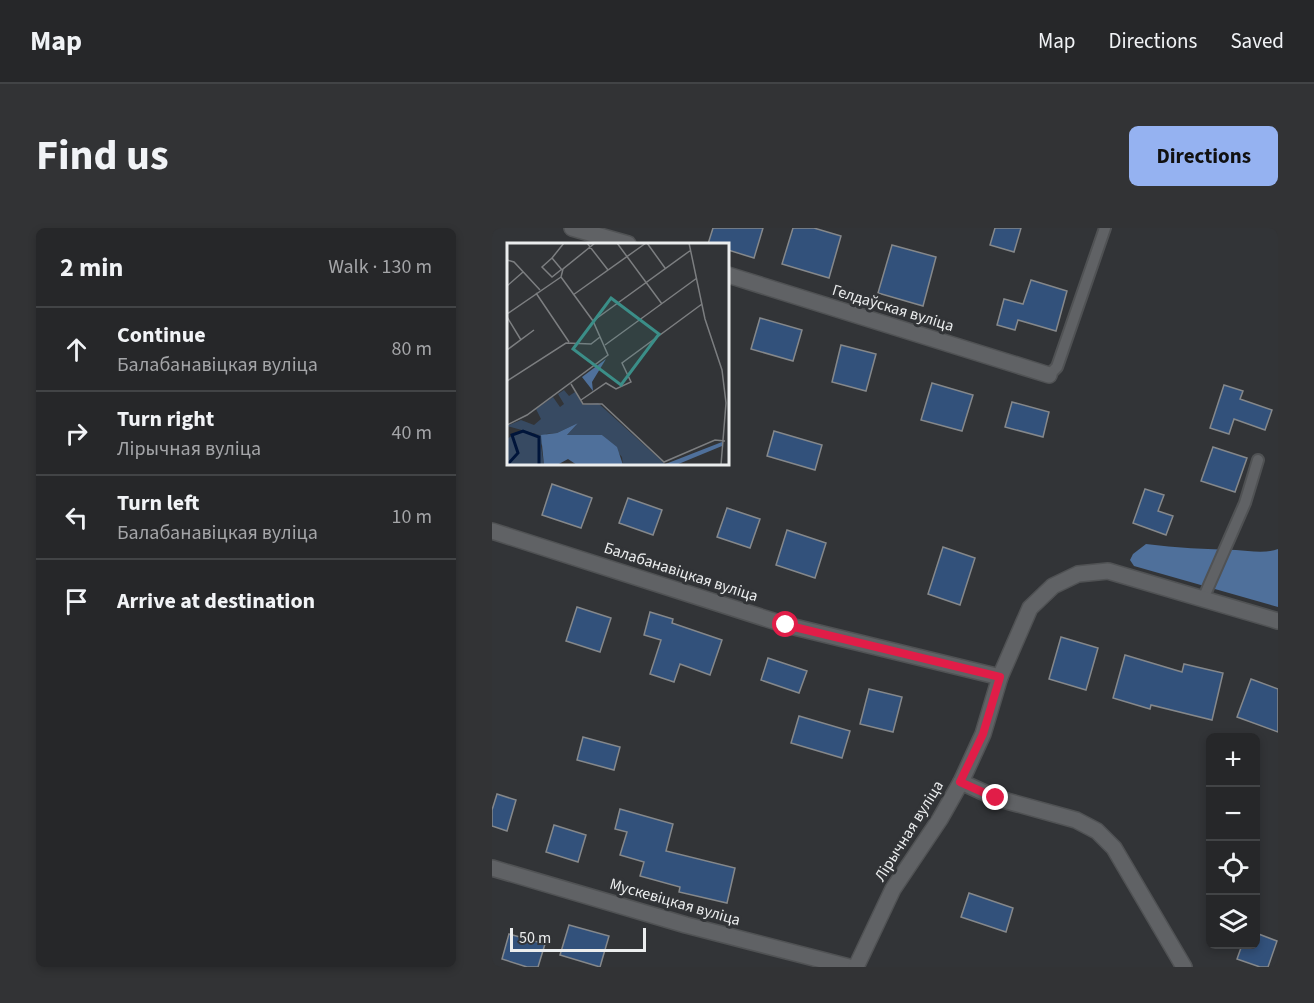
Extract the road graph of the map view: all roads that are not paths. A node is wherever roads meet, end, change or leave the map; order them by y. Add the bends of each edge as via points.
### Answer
1 (572, 228) edge
2 (1105, 228) edge
3 (624, 243) edge
4 (729, 275) edge
5 (1049, 375) joint
6 (1258, 460) dead end
7 (492, 531) edge
8 (1203, 599) junction
9 (1278, 621) edge
10 (1000, 677) junction
11 (960, 782) junction
12 (492, 868) edge
13 (849, 967) edge
14 (856, 967) edge
15 (1184, 967) edge

1 - 3 street
2 - 5 lane via 1058,367
4 - 5 street, Гелдаўская вуліца
6 - 8 lane via 1245,503
7 - 10 street, Балабанавіцкая вуліца via 786,625
8 - 9 street, Лірычная вуліца
8 - 10 street, Лірычная вуліца via 1108,571 1078,574 1053,586 1030,608
10 - 11 street, Лірычная вуліца via 983,734
11 - 14 street, Лірычная вуліца via 893,889
11 - 15 street via 996,798 1076,820 1096,831 1114,849
12 - 13 street, Мускевіцкая вуліца via 686,925

